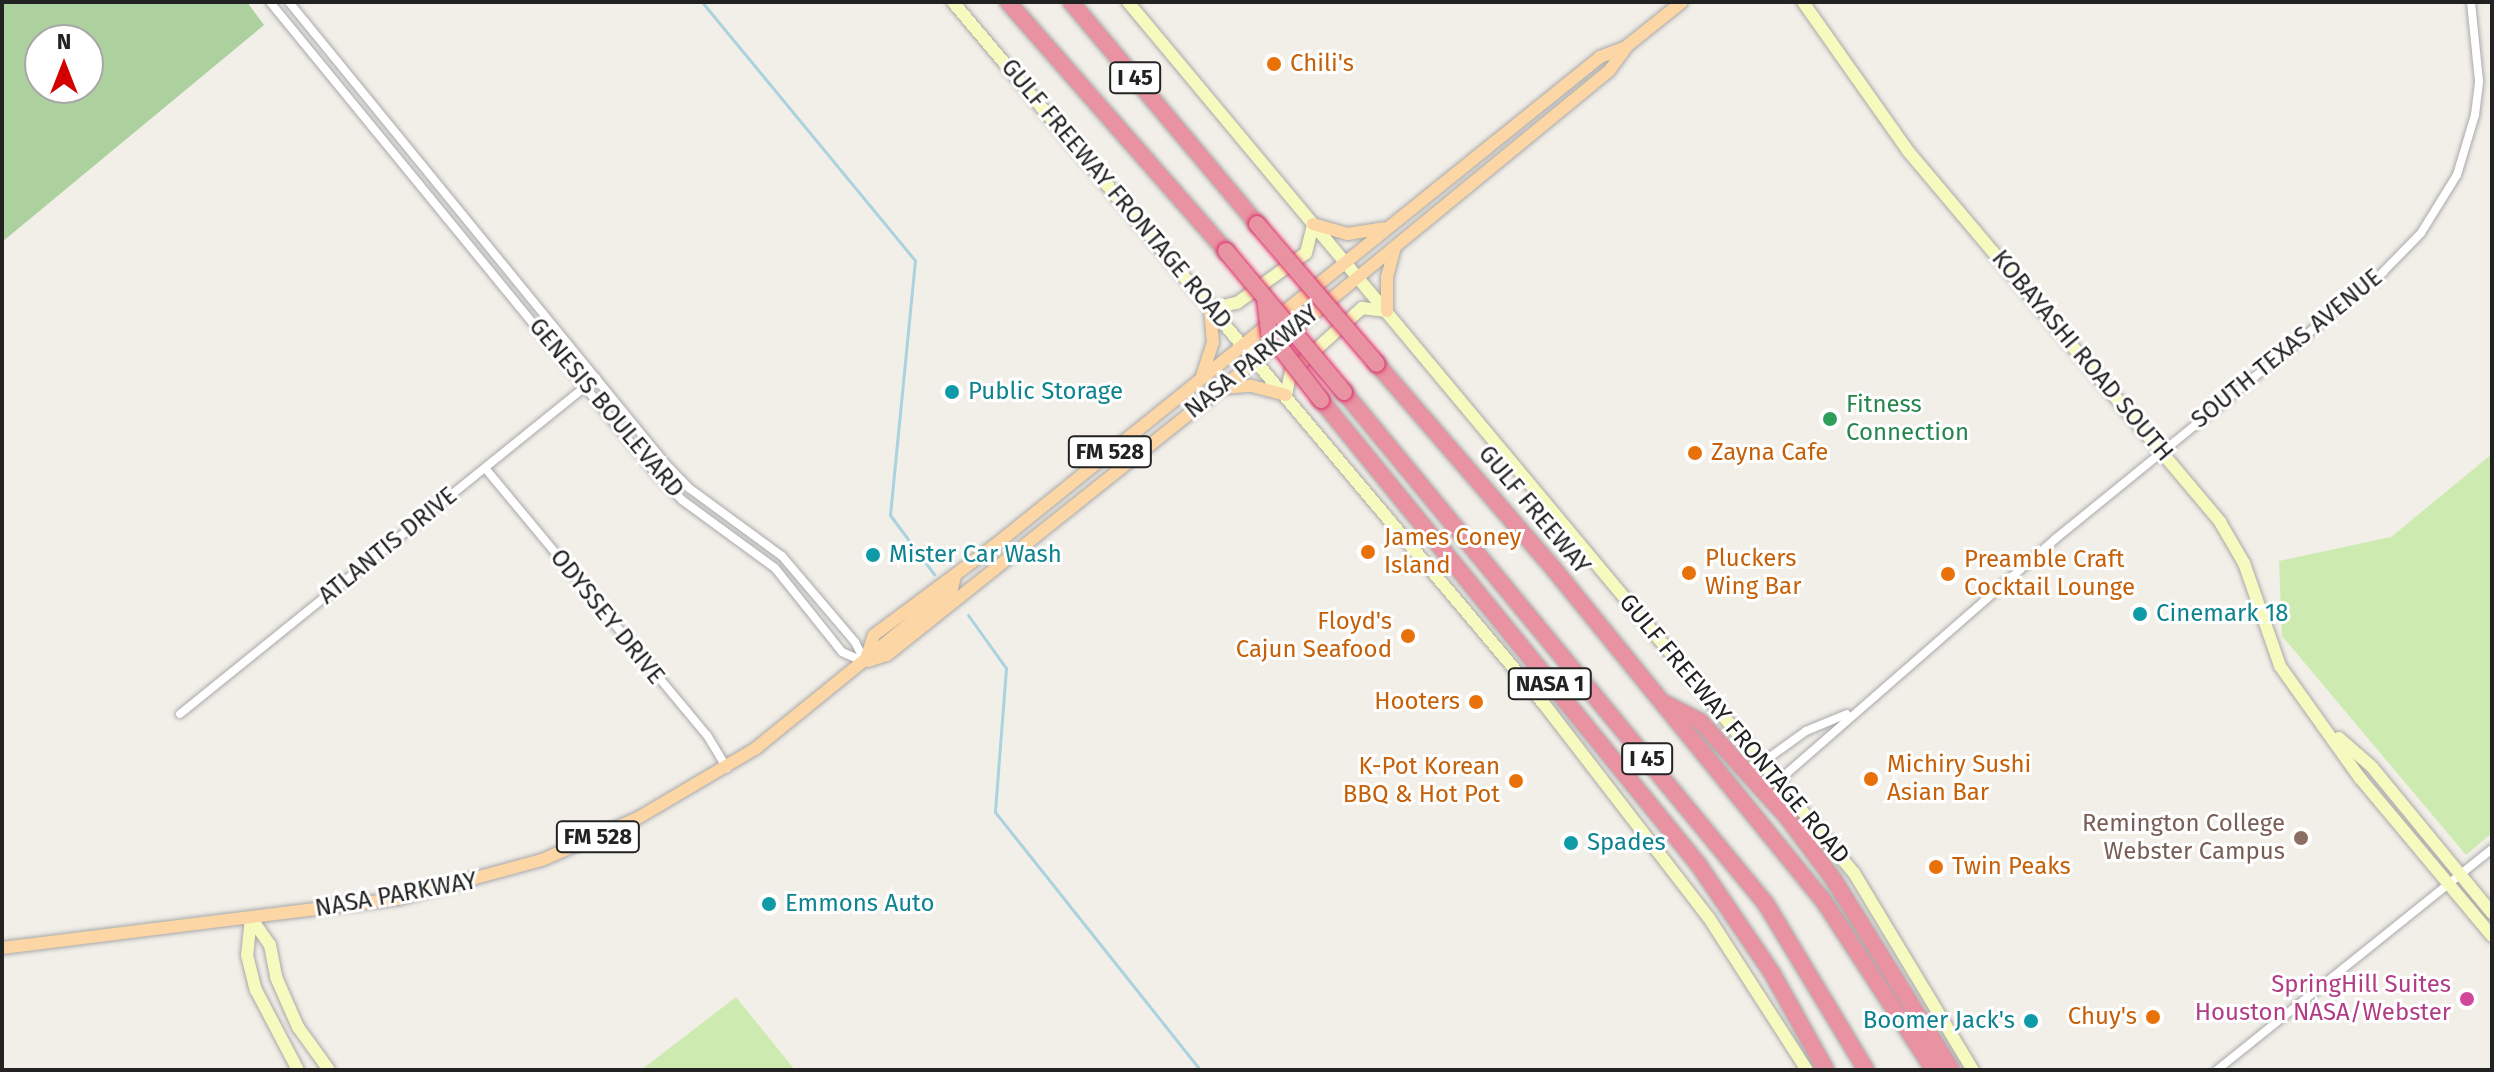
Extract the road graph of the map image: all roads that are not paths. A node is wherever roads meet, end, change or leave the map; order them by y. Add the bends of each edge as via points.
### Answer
1 (270, 2) edge
2 (289, 2) edge
3 (953, 2) edge
4 (1071, 2) edge
5 (1128, 2) edge
6 (1682, 2) edge
7 (1803, 2) edge
8 (2471, 2) edge
9 (1007, 4) edge
10 (1627, 46) junction
11 (398, 135) junction
12 (387, 144) junction
13 (1313, 224) junction
14 (1386, 228) junction
15 (1396, 246) junction
16 (496, 255) junction
17 (1344, 261) junction
18 (486, 264) junction
19 (1357, 277) junction
20 (1264, 297) junction
21 (1210, 309) junction
22 (1387, 311) junction
23 (1244, 345) junction
24 (1257, 360) junction
25 (596, 378) junction
26 (1200, 380) junction
27 (586, 386) junction
28 (1220, 388) junction
29 (1286, 395) junction
30 (2163, 450) junction
31 (485, 468) junction
32 (994, 546) junction
33 (1007, 562) junction
34 (865, 662) junction
35 (1659, 700) junction
36 (1851, 712) junction
37 (180, 714) dead end
38 (2328, 728) junction
39 (1763, 762) junction
40 (727, 768) junction
41 (1778, 781) junction
42 (2492, 849) edge
43 (2461, 878) junction
44 (2449, 888) junction
45 (2492, 913) edge
46 (251, 918) junction
47 (2492, 936) edge
48 (2, 948) edge
49 (298, 1070) edge
50 (329, 1070) edge
51 (1807, 1070) edge
52 (1826, 1070) edge
53 (1866, 1070) edge
54 (1934, 1070) edge
55 (1952, 1070) edge
56 (1973, 1070) edge
57 (2217, 1070) edge

1 - 12 street, GENESIS BOULEVARD
2 - 11 street, GENESIS BOULEVARD
3 - 21 main road, GULF FREEWAY FRONTAGE ROAD
4 - 35 highway, GULF FREEWAY / I 45, bridge
5 - 13 main road, GULF FREEWAY FRONTAGE ROAD
6 - 10 main road, NASA PARKWAY
7 - 30 main road, KOBAYASHI ROAD SOUTH via 1908,151
8 - 30 street, SOUTH TEXAS AVENUE via 2479,81 2475,115 2457,175 2442,203 2383,272
9 - 20 highway, I 45, bridge
10 - 14 main road, NASA PARKWAY via 1600,57
10 - 15 main road, NASA PARKWAY via 1609,71
11 - 12 street
11 - 16 street, GENESIS BOULEVARD
12 - 18 street, GENESIS BOULEVARD
13 - 14 main road via 1347,234
13 - 17 main road, GULF FREEWAY FRONTAGE ROAD
13 - 21 main road via 1306,253 1237,303
14 - 17 main road, NASA PARKWAY
15 - 19 main road, NASA PARKWAY
15 - 22 main road via 1387,277
16 - 18 street
16 - 25 street, GENESIS BOULEVARD
17 - 19 main road, GULF FREEWAY FRONTAGE ROAD
17 - 23 main road, NASA PARKWAY / FM 528
18 - 27 street, GENESIS BOULEVARD
19 - 22 main road, GULF FREEWAY FRONTAGE ROAD
19 - 24 main road, NASA PARKWAY / FM 528
20 - 52 highway, NASA 1, bridge via 1269,333 1698,864 1772,973
20 - 53 highway, I 45, bridge via 1766,904
21 - 23 main road, GULF FREEWAY FRONTAGE ROAD
21 - 26 main road via 1213,343
22 - 29 main road via 1362,308 1291,372
22 - 39 main road, GULF FREEWAY FRONTAGE ROAD
23 - 24 main road, GULF FREEWAY FRONTAGE ROAD
23 - 26 main road, NASA PARKWAY / FM 528
24 - 28 main road, NASA PARKWAY / FM 528
24 - 29 main road, GULF FREEWAY FRONTAGE ROAD
25 - 27 street, ATLANTIS DRIVE
25 - 34 street, GENESIS BOULEVARD via 678,477 782,556 855,642
26 - 32 main road, NASA PARKWAY / FM 528
27 - 31 street, ATLANTIS DRIVE
27 - 34 street, GENESIS BOULEVARD via 669,488 772,565 842,652
28 - 29 main road via 1252,386
28 - 33 main road, NASA PARKWAY / FM 528
29 - 51 main road, GULF FREEWAY FRONTAGE ROAD via 1661,853
30 - 36 street, SOUTH TEXAS AVENUE
30 - 38 main road, KOBAYASHI ROAD SOUTH via 2231,539 2280,666
31 - 37 street, ATLANTIS DRIVE
31 - 40 street, ODYSSEY DRIVE via 707,735
32 - 33 main road
32 - 34 main road, NASA PARKWAY / FM 528 via 874,635
33 - 34 main road, NASA PARKWAY / FM 528 via 887,655
34 - 40 main road, NASA PARKWAY / FM 528
35 - 54 highway, GULF FREEWAY / I 45 via 1823,900
35 - 55 highway via 1701,722 1787,817 1834,880
36 - 39 street, SOUTH TEXAS AVENUE via 1806,731
36 - 41 street, SOUTH TEXAS AVENUE
38 - 43 main road, KOBAYASHI ROAD SOUTH via 2372,767
38 - 44 main road, KOBAYASHI ROAD SOUTH via 2360,778
39 - 41 main road, GULF FREEWAY FRONTAGE ROAD
40 - 46 main road, NASA PARKWAY / FM 528 via 636,819 489,878 398,899
41 - 56 main road, GULF FREEWAY FRONTAGE ROAD via 1854,873
42 - 43 street
43 - 44 street
43 - 45 main road, KOBAYASHI ROAD SOUTH
44 - 47 main road, KOBAYASHI ROAD SOUTH
44 - 57 street
46 - 48 main road, FM 528
46 - 49 main road via 247,955 256,990
46 - 50 main road via 270,945 276,977 298,1027

